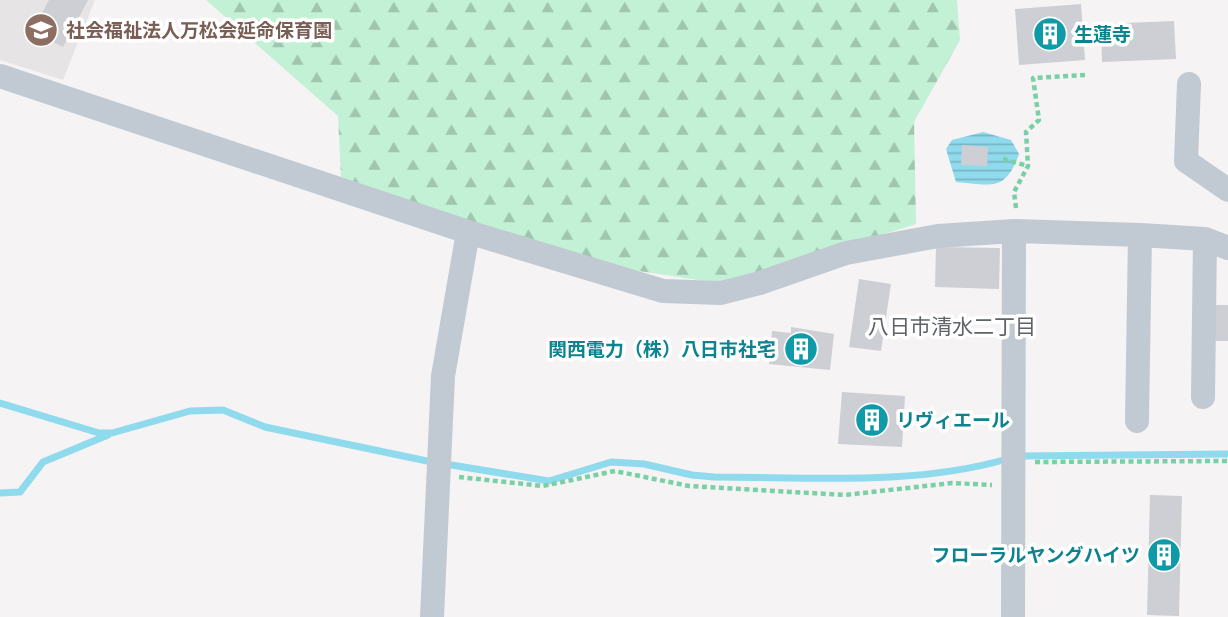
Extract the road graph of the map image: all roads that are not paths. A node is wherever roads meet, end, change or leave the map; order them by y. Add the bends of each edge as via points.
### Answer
1 (0, 76) edge
2 (1189, 84) dead end
3 (1228, 190) edge
4 (1015, 223) junction
5 (468, 232) junction
6 (1140, 235) junction
7 (1205, 239) junction
8 (1228, 248) edge
9 (1203, 397) dead end
10 (1136, 421) dead end
11 (432, 617) edge
12 (1013, 617) edge

1 - 5 street
2 - 3 street via 1185,161
4 - 5 street via 846,253 721,293 663,291
4 - 6 street
4 - 12 street
5 - 11 street via 443,376
6 - 7 street
6 - 10 street
7 - 8 street
7 - 9 street

